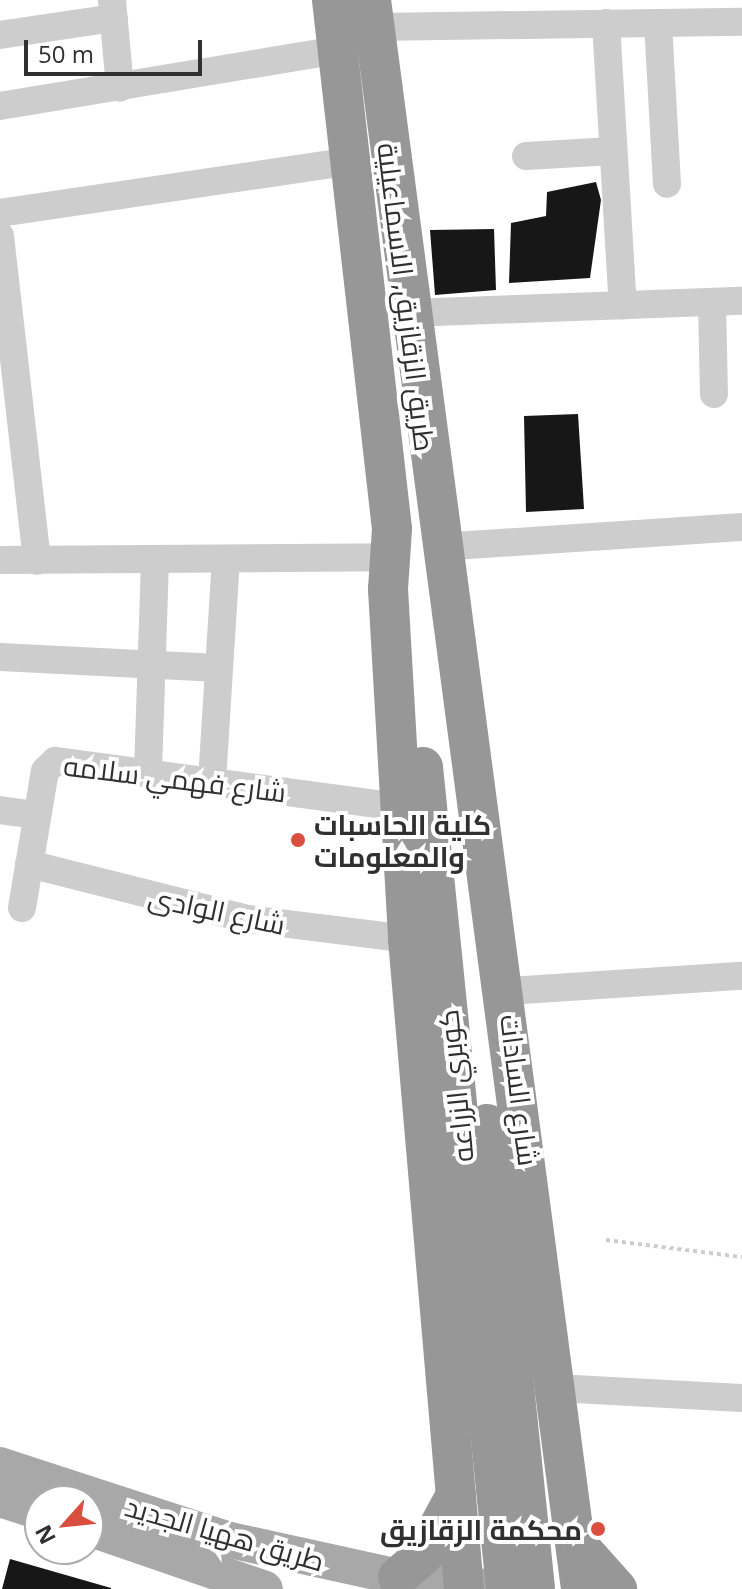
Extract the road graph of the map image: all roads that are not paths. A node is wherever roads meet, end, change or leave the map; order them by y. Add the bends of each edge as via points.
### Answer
1 (332, 0) edge
2 (113, 9) edge
3 (372, 14) edge
4 (742, 22) edge
5 (606, 23) junction
6 (658, 23) junction
7 (0, 35) edge
8 (340, 50) junction
9 (120, 88) junction
10 (0, 106) edge
11 (613, 151) junction
12 (526, 156) dead end
13 (354, 161) junction
14 (667, 184) dead end
15 (0, 213) edge
16 (0, 236) edge
17 (742, 301) edge
18 (712, 302) junction
19 (623, 305) junction
20 (409, 313) junction
21 (714, 394) dead end
22 (742, 527) edge
23 (439, 547) junction
24 (226, 559) junction
25 (0, 560) edge
26 (155, 560) junction
27 (37, 561) junction
28 (389, 573) junction
29 (445, 594) junction
30 (0, 657) edge
31 (151, 667) junction
32 (219, 668) junction
33 (148, 772) junction
34 (212, 781) junction
35 (400, 807) junction
36 (0, 810) edge
37 (36, 815) junction
38 (29, 864) junction
39 (22, 908) dead end
40 (408, 939) junction
41 (742, 976) edge
42 (507, 991) junction
43 (556, 1388) junction
44 (742, 1398) edge
45 (0, 1465) edge
46 (456, 1495) junction
47 (0, 1499) edge
48 (24, 1507) edge
49 (104, 1534) edge
50 (576, 1543) junction
51 (398, 1577) junction
52 (484, 1588) edge
53 (265, 1589) edge
54 (535, 1589) edge
55 (581, 1589) edge
56 (617, 1589) edge

1 - 8 highway, طريق الزقازيق, الاسماعيلية
2 - 7 street
2 - 9 street
3 - 5 street
3 - 20 highway, طريق الزقازيق, الاسماعيلية
4 - 6 street
5 - 6 street
5 - 11 street
6 - 14 street
8 - 9 street
8 - 13 highway, طريق الزقازيق, الاسماعيلية
9 - 10 street
11 - 12 street
11 - 19 street
13 - 15 street
13 - 28 highway, طريق الزقازيق, الاسماعيلية
16 - 27 street
17 - 18 street
18 - 19 street
18 - 21 street
19 - 20 street
20 - 23 highway, طريق الزقازيق, الاسماعيلية
22 - 23 street
23 - 29 highway, طريق الزقازيق, الاسماعيلية
24 - 26 street
24 - 28 street
24 - 32 street
25 - 27 street
26 - 27 street
26 - 31 street
28 - 35 highway
28 - 52 highway, كوبري الزراعه via 412,658
29 - 42 highway, شارع السادات
29 - 54 highway, كوبري الزراعه via 434,630
30 - 31 street
31 - 32 street
31 - 33 street
32 - 34 street
33 - 34 street, شارع فهمي سلامه
33 - 37 street, شارع فهمي سلامه via 55,761 45,771
34 - 35 street, شارع فهمي سلامه
35 - 40 highway
36 - 37 street
37 - 38 street, شارع فهمي سلامه
38 - 39 street, شارع فهمي سلامه
38 - 40 street, شارع الوادى via 248,919
40 - 46 highway
41 - 42 street
42 - 43 highway, شارع السادات
43 - 44 street
43 - 50 highway, شارع السادات
45 - 51 main road, طريق ههيا الجديد via 230,1540
46 - 51 highway via 430,1545
46 - 52 highway
47 - 48 main road
49 - 53 main road, طريق ههيا الجديد
50 - 55 highway, شارع السادات
50 - 56 highway
51 - 52 main road, طريق ههيا الجديد

